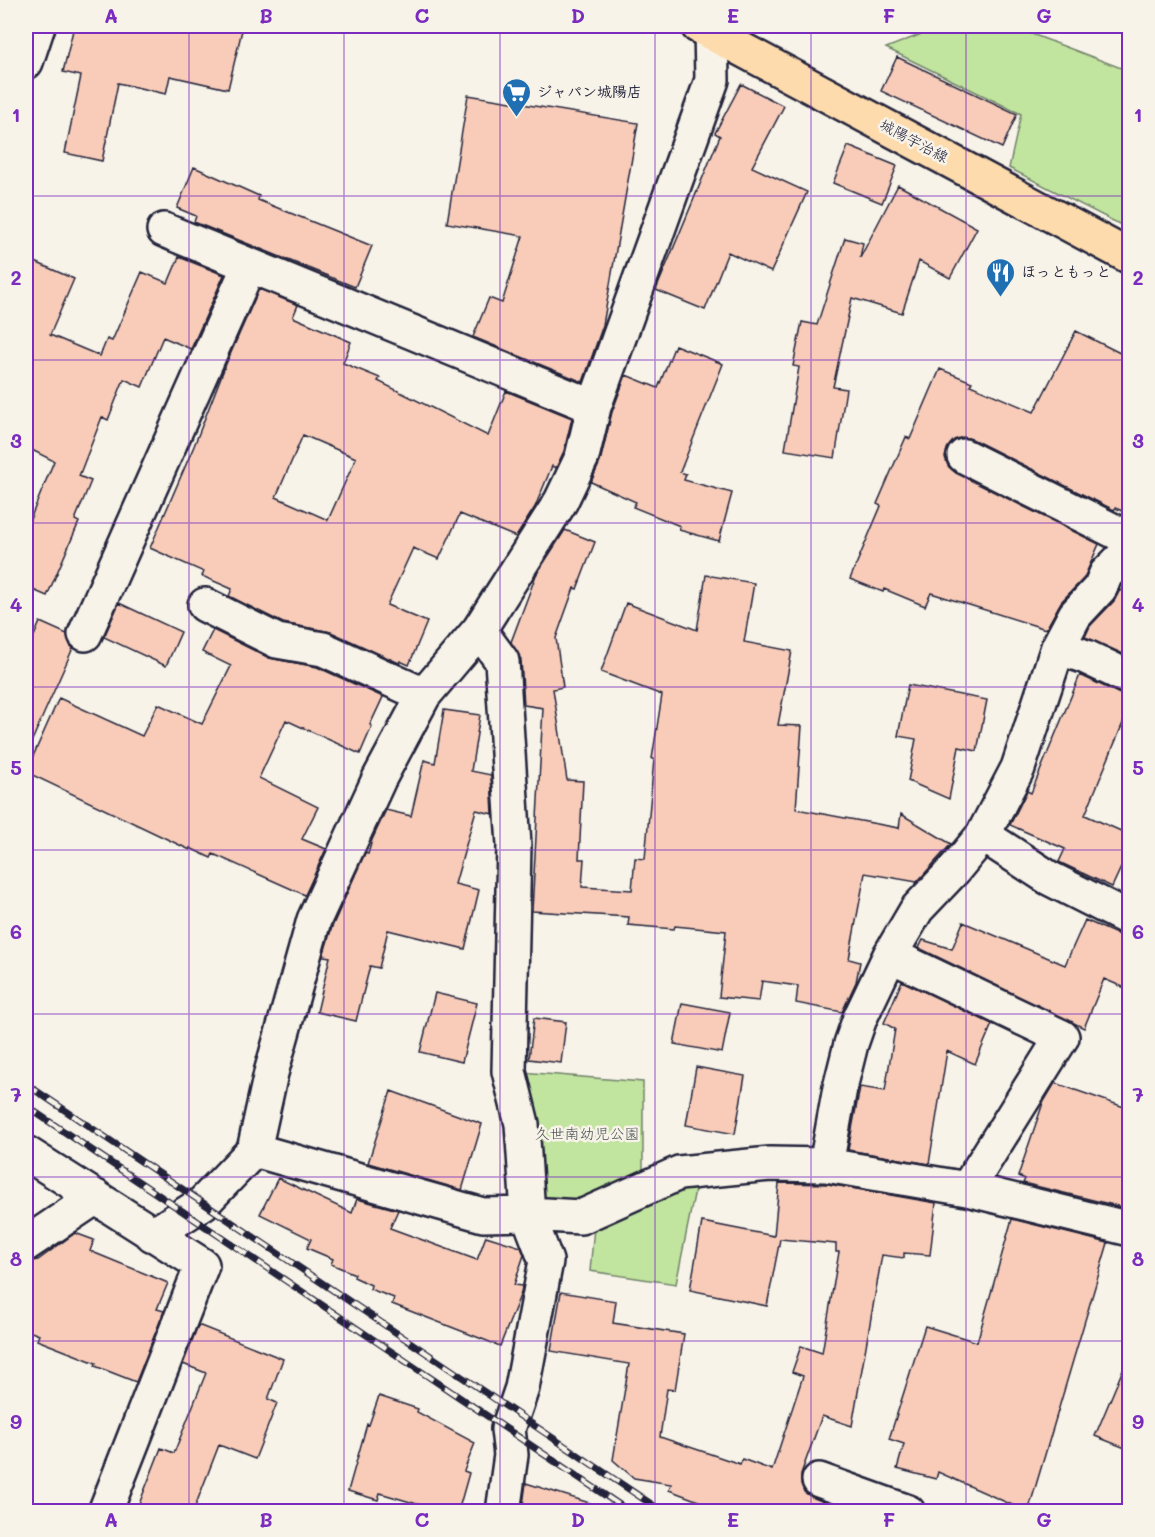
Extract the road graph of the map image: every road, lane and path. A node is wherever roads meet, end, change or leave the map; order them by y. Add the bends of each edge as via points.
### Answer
1 (38, 26) edge
2 (707, 28) edge
3 (26, 62) edge
4 (164, 230) dead end
5 (1130, 257) edge
6 (249, 266) junction
7 (594, 407) junction
8 (964, 456) dead end
9 (1130, 539) edge
10 (1130, 550) edge
11 (206, 606) dead end
12 (479, 630) junction
13 (85, 634) dead end
14 (1058, 647) junction
15 (1130, 678) edge
16 (424, 695) junction
17 (983, 835) junction
18 (1130, 918) edge
19 (890, 956) junction
20 (254, 1150) junction
21 (26, 1153) edge
22 (826, 1165) junction
23 (967, 1189) junction
24 (96, 1197) junction
25 (528, 1214) junction
26 (1130, 1228) edge
27 (153, 1234) junction
28 (26, 1244) edge
29 (819, 1480) dead end
30 (105, 1512) edge
31 (503, 1512) edge
32 (908, 1512) edge

1 - 3 street
2 - 5 main road, 城陽宇治線
2 - 7 street via 712,80
4 - 6 street
6 - 7 street
6 - 13 street
7 - 12 street via 582,457 561,501
8 - 9 street
10 - 14 street via 1075,615
11 - 16 street via 278,641 323,650
12 - 16 street
12 - 25 street via 501,661 514,845 509,1071 522,1124
14 - 15 street
14 - 17 street via 1018,768
16 - 20 street via 379,779 314,920
17 - 18 street via 1049,878
17 - 19 street via 917,909
19 - 22 street via 851,1044
19 - 23 street via 1062,1037
20 - 25 street via 483,1215
20 - 27 street via 202,1203
21 - 24 street
22 - 23 street
22 - 25 street via 770,1164 679,1173 581,1217
23 - 26 street
24 - 27 street
24 - 28 street
25 - 31 street via 546,1261 522,1388 508,1429 511,1455
27 - 30 street via 202,1265
29 - 32 street

